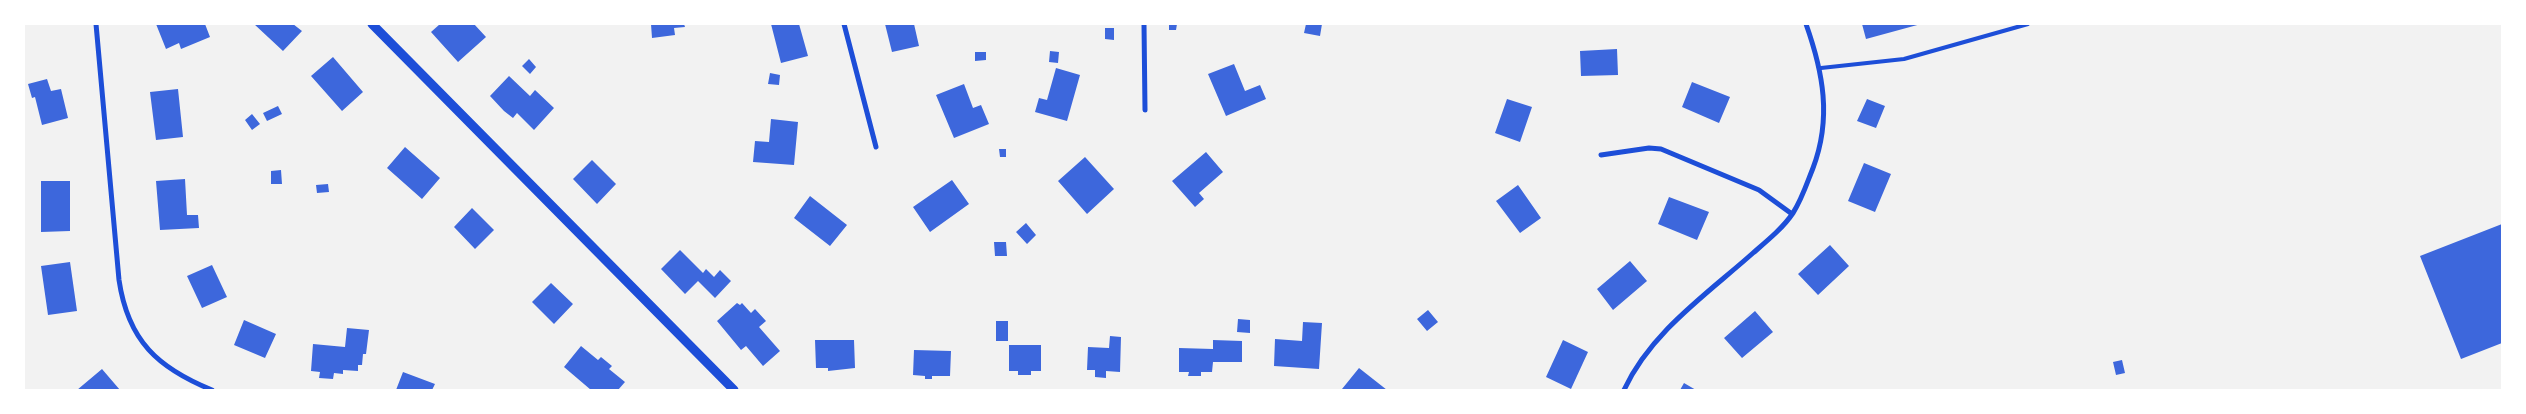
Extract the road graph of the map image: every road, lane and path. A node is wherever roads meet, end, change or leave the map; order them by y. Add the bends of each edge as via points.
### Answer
1 (96, 24) edge
2 (372, 24) edge
3 (844, 24) edge
4 (1144, 24) edge
5 (1806, 24) edge
6 (2028, 24) edge
7 (1821, 68) junction
8 (1145, 110) dead end
9 (876, 147) dead end
10 (1601, 155) dead end
11 (1792, 214) junction
12 (212, 390) edge
13 (734, 390) edge
14 (1624, 390) edge

1 - 12 street via 119,280 125,309 137,336 156,358 179,376
2 - 13 street
3 - 9 street
4 - 8 street
5 - 7 street
6 - 7 lane via 1904,59
7 - 11 street via 1825,106 1820,145 1805,189
10 - 11 street via 1661,149 1759,190
11 - 14 street via 1675,321 1642,359

